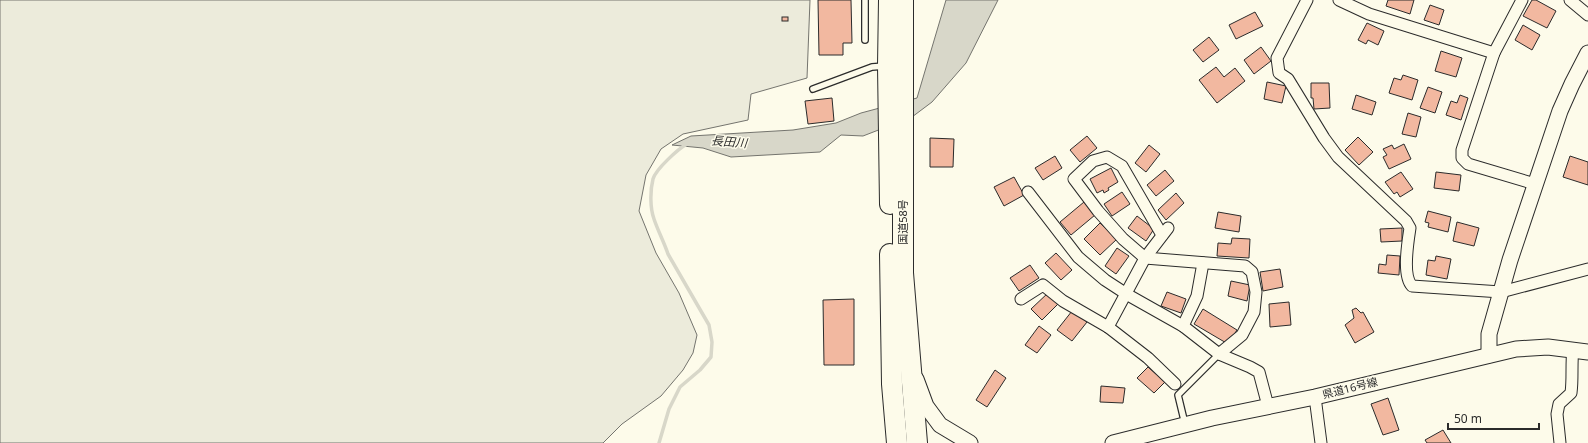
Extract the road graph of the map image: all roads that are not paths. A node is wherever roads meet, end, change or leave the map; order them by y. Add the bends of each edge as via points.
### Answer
1 (865, 0) edge
2 (889, 0) edge
3 (903, 0) edge
4 (1307, 0) edge
5 (1339, 0) edge
6 (1522, 0) edge
7 (1570, 0) edge
8 (1588, 15) edge
9 (865, 40) dead end
10 (1494, 53) junction
11 (1588, 53) edge
12 (895, 66) junction
13 (813, 89) dead end
14 (897, 128) junction
15 (1535, 184) junction
16 (1028, 192) dead end
17 (1145, 258) junction
18 (1203, 263) junction
19 (1588, 269) edge
20 (1501, 292) junction
21 (1125, 294) junction
22 (1021, 299) dead end
23 (1183, 326) junction
24 (1108, 327) junction
25 (1573, 349) junction
26 (1588, 352) edge
27 (1219, 354) junction
28 (1489, 355) junction
29 (910, 363) junction
30 (1175, 384) dead end
31 (1315, 397) junction
32 (1268, 406) junction
33 (1185, 424) junction
34 (897, 443) edge
35 (917, 443) edge
36 (970, 443) edge
37 (1113, 443) edge
38 (1321, 443) edge
39 (1560, 443) edge

1 - 9 lane
2 - 12 highway, 国道58号
3 - 12 highway, 国道58号
4 - 20 street via 1277,58 1279,73 1288,79 1338,157 1406,221 1410,228 1407,247 1409,283 1412,286
5 - 10 street via 1369,14
6 - 10 street
7 - 8 street
10 - 15 street via 1462,150 1462,158 1468,164
11 - 15 main road via 1560,111
12 - 13 lane via 872,67
12 - 14 highway, 国道58号
14 - 29 highway, 国道58号 via 903,273
14 - 34 highway, 国道58号 via 890,304 892,392
15 - 20 main road
16 - 21 street via 1078,257
17 - 17 street via 1165,231 1122,166 1107,157 1093,161 1074,179 1123,239
17 - 18 street
17 - 21 street
18 - 23 street via 1196,296
18 - 27 street via 1246,266 1252,272 1256,292 1254,312 1242,335
19 - 20 street
20 - 28 main road via 1489,334
21 - 23 street
21 - 24 street
22 - 24 street via 1043,285 1063,301
23 - 27 street
24 - 30 street via 1148,358
25 - 26 main road, 県道16号線
25 - 28 main road, 県道16号線 via 1529,348
25 - 39 street via 1571,393 1559,404 1557,414
27 - 32 street via 1259,372
27 - 33 lane via 1178,395
28 - 31 main road, 県道16号線
29 - 35 highway, 国道58号
29 - 36 main road via 926,406 933,416 940,425
31 - 32 main road, 県道16号線
31 - 38 street
32 - 33 main road, 県道16号線
33 - 37 main road, 県道16号線

